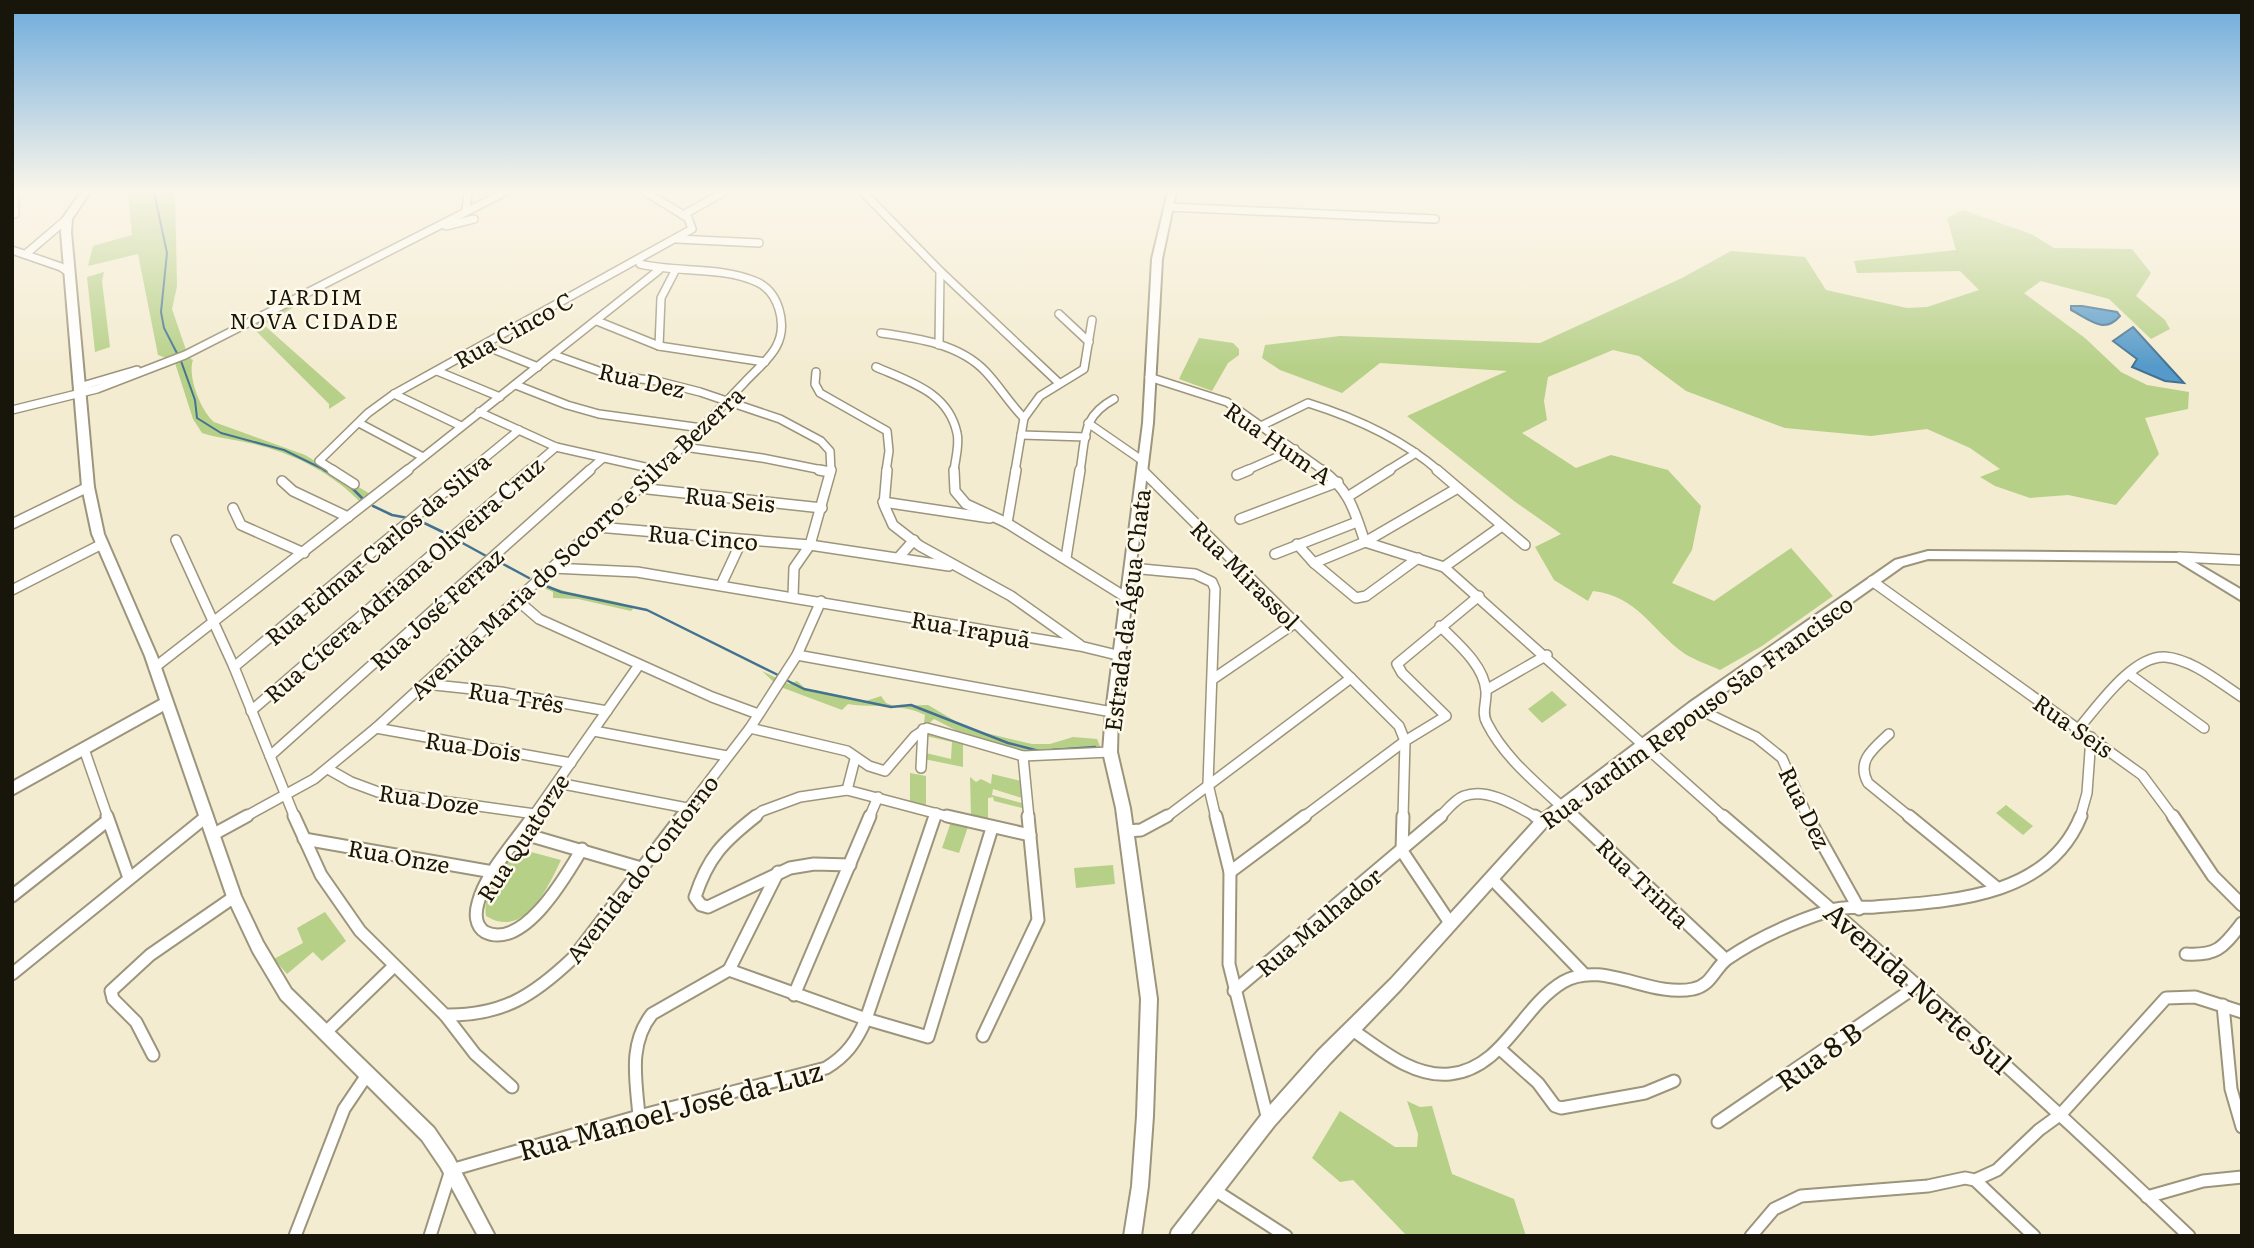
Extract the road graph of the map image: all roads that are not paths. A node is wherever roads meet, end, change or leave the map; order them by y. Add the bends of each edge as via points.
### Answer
1 (13, 250) edge
2 (30, 250) edge
3 (67, 250) edge
4 (393, 250) edge
5 (658, 250) edge
6 (920, 250) edge
7 (1159, 250) edge
8 (27, 253) junction
9 (639, 261) junction
10 (659, 270) junction
11 (675, 271) junction
12 (940, 271) junction
13 (70, 273) junction
14 (1059, 314) dead end
15 (1093, 320) dead end
16 (597, 321) junction
17 (881, 333) dead end
18 (1089, 342) junction
19 (483, 345) junction
20 (939, 345) junction
21 (659, 346) junction
22 (554, 355) junction
23 (765, 362) junction
24 (538, 367) junction
25 (876, 367) dead end
26 (437, 371) junction
27 (816, 372) dead end
28 (1149, 377) junction
29 (1059, 383) junction
30 (516, 385) junction
31 (79, 391) junction
32 (394, 394) junction
33 (500, 397) junction
34 (1114, 399) dead end
35 (729, 401) junction
36 (12, 410) edge
37 (479, 412) junction
38 (1024, 418) junction
39 (359, 423) junction
40 (1088, 423) junction
41 (461, 426) junction
42 (1261, 426) junction
43 (702, 428) junction
44 (519, 430) junction
45 (1021, 435) junction
46 (1086, 437) junction
47 (556, 446) junction
48 (684, 447) junction
49 (1295, 449) junction
50 (1416, 453) junction
51 (423, 457) junction
52 (601, 459) junction
53 (1143, 465) junction
54 (658, 470) junction
55 (830, 472) junction
56 (1237, 475) dead end
57 (282, 481) dead end
58 (1338, 482) junction
59 (354, 485) dead end
60 (88, 487) junction
61 (639, 488) junction
62 (1456, 489) junction
63 (1349, 496) junction
64 (883, 502) junction
65 (966, 504) junction
66 (233, 508) dead end
67 (822, 508) junction
68 (958, 515) junction
69 (348, 517) junction
70 (995, 518) junction
71 (1240, 519) dead end
72 (1357, 522) junction
73 (1007, 523) junction
74 (12, 524) edge
75 (597, 527) junction
76 (1499, 528) junction
77 (176, 540) dead end
78 (742, 540) junction
79 (914, 540) junction
80 (1365, 542) junction
81 (102, 544) junction
82 (1297, 544) junction
83 (810, 545) junction
84 (1525, 545) dead end
85 (304, 553) junction
86 (1275, 554) dead end
87 (2179, 557) junction
88 (899, 558) junction
89 (1066, 558) junction
90 (1418, 558) junction
91 (2242, 559) edge
92 (1314, 563) junction
93 (953, 566) junction
94 (1444, 567) junction
95 (552, 568) junction
96 (1130, 568) junction
97 (1872, 581) junction
98 (721, 585) junction
99 (13, 588) edge
100 (793, 596) junction
101 (1479, 596) junction
102 (2242, 596) edge
103 (1127, 598) junction
104 (517, 600) junction
105 (821, 601) junction
106 (214, 623) junction
107 (1051, 623) junction
108 (1295, 623) junction
109 (1440, 626) junction
110 (1038, 640) junction
111 (1080, 646) junction
112 (797, 655) junction
113 (1547, 655) junction
114 (1122, 656) junction
115 (639, 664) junction
116 (234, 667) junction
117 (155, 668) junction
118 (2129, 674) junction
119 (1213, 678) junction
120 (1351, 678) junction
121 (425, 684) junction
122 (1486, 690) junction
123 (2242, 697) edge
124 (166, 703) junction
125 (1693, 707) junction
126 (251, 711) junction
127 (607, 711) junction
128 (1112, 712) junction
129 (758, 715) junction
130 (2204, 727) dead end
131 (376, 728) junction
132 (750, 728) junction
133 (2078, 728) junction
134 (923, 729) junction
135 (594, 731) junction
136 (1889, 734) dead end
137 (2091, 737) junction
138 (1405, 741) junction
139 (1642, 745) junction
140 (84, 749) junction
141 (1110, 752) junction
142 (727, 755) junction
143 (270, 756) junction
144 (1023, 756) junction
145 (855, 759) junction
146 (571, 763) junction
147 (921, 768) dead end
148 (328, 769) junction
149 (558, 783) junction
150 (1208, 784) junction
151 (12, 789) edge
152 (847, 790) junction
153 (285, 796) junction
154 (878, 797) junction
155 (1562, 805) junction
156 (687, 808) junction
157 (936, 813) junction
158 (535, 814) junction
159 (207, 816) junction
160 (107, 821) junction
161 (1543, 821) junction
162 (992, 828) junction
163 (1126, 831) junction
164 (214, 834) junction
165 (521, 834) junction
166 (1030, 835) junction
167 (304, 839) junction
168 (582, 849) junction
169 (1402, 851) junction
170 (850, 865) junction
171 (641, 868) junction
172 (493, 872) junction
173 (778, 872) junction
174 (1230, 872) junction
175 (129, 878) junction
176 (1492, 879) junction
177 (1997, 888) junction
178 (12, 896) edge
179 (234, 897) junction
180 (2242, 905) edge
181 (1832, 909) junction
182 (1859, 909) junction
183 (1450, 923) junction
184 (2242, 923) edge
185 (2186, 954) dead end
186 (1725, 959) junction
187 (393, 967) junction
188 (729, 970) junction
189 (12, 974) edge
190 (1584, 974) junction
191 (1917, 986) junction
192 (1234, 990) junction
193 (794, 995) junction
194 (2223, 1005) junction
195 (2242, 1012) edge
196 (445, 1015) junction
197 (866, 1019) junction
198 (1351, 1029) junction
199 (325, 1033) junction
200 (983, 1035) dead end
201 (1500, 1049) junction
202 (153, 1055) dead end
203 (367, 1075) junction
204 (1674, 1082) dead end
205 (512, 1087) dead end
206 (2062, 1115) junction
207 (639, 1116) junction
208 (1268, 1120) junction
209 (1718, 1122) dead end
210 (2242, 1127) edge
211 (451, 1170) junction
212 (2242, 1177) edge
213 (1975, 1180) junction
214 (1213, 1189) junction
215 (2147, 1197) junction
216 (295, 1236) edge
217 (430, 1236) edge
218 (487, 1236) edge
219 (1132, 1236) edge
220 (1178, 1236) edge
221 (1286, 1236) edge
222 (1751, 1236) edge
223 (2034, 1236) edge
224 (2189, 1236) edge

1 - 8 street
2 - 8 street
3 - 13 street
4 - 31 street via 186,355
5 - 9 street, Rua Cinco C
6 - 12 street
7 - 28 street, Estrada da Água Chata
8 - 13 street
9 - 10 street
9 - 19 street, Rua Cinco C
10 - 11 street, Avenida Maria do Socorro e Silva Bezerra
10 - 16 street
11 - 21 street via 661,298
11 - 23 street, Avenida Maria do Socorro e Silva Bezerra via 735,274 771,293 782,323 779,342
12 - 20 street
12 - 29 street
13 - 31 street
14 - 18 street
15 - 18 street
16 - 21 street
16 - 22 street
17 - 20 street
18 - 29 street via 1084,369
19 - 24 street
19 - 26 street, Rua Cinco C
20 - 38 street via 981,368
21 - 23 street
22 - 24 street
22 - 35 street, Rua Dez via 610,374 663,382
23 - 35 street, Avenida Maria do Socorro e Silva Bezerra
24 - 30 street
25 - 65 street via 930,391 948,409 958,435 953,483
26 - 32 street, Rua Cinco C
26 - 33 street
27 - 64 street via 814,383 819,393 887,430
28 - 42 street, Rua Hum A via 1227,402
28 - 53 street, Estrada da Água Chata
29 - 38 street via 1034,402
30 - 33 street
30 - 43 street via 575,409
31 - 36 street
31 - 60 street
32 - 39 street, Rua Cinco C
32 - 41 street
33 - 37 street
34 - 40 street via 1096,410
35 - 43 street, Avenida Maria do Socorro e Silva Bezerra
35 - 55 street, Rua Dez via 819,439 830,452
37 - 41 street
37 - 44 street
38 - 45 street
39 - 51 street
39 - 59 street, Rua Cinco C via 319,461
40 - 46 street
40 - 53 street, Rua Mirassol
41 - 51 street
42 - 49 street, Rua Hum A
42 - 50 street via 1308,403
43 - 48 street, Avenida Maria do Socorro e Silva Bezerra
44 - 47 street
44 - 116 street, Rua Edmar Carlos da Silva
45 - 46 street
45 - 73 street
46 - 89 street
47 - 52 street
47 - 126 street, Rua Cícera Adriana Oliveira Cruz
48 - 54 street, Avenida Maria do Socorro e Silva Bezerra
48 - 55 street
49 - 56 street
49 - 58 street, Rua Hum A
50 - 62 street
50 - 63 street
51 - 69 street
52 - 54 street
52 - 143 street, Rua José Ferraz
53 - 96 street, Estrada da Água Chata
53 - 108 street, Rua Mirassol
54 - 61 street, Avenida Maria do Socorro e Silva Bezerra
55 - 67 street, Rua Dez
57 - 69 street via 293,491
58 - 63 street, Rua Hum A
58 - 71 street
60 - 74 street
60 - 81 street
61 - 67 street, Rua Seis
61 - 75 street, Avenida Maria do Socorro e Silva Bezerra
62 - 76 street
62 - 80 street
63 - 72 street, Rua Hum A
64 - 68 street
64 - 79 street via 891,524
65 - 68 street
65 - 70 street
66 - 85 street via 240,526
67 - 83 street, Rua Dez
68 - 70 street
69 - 85 street
70 - 73 street
72 - 80 street, Rua Hum A
72 - 82 street
73 - 89 street
75 - 78 street, Rua Cinco
75 - 95 street, Avenida Maria do Socorro e Silva Bezerra
76 - 84 street
76 - 94 street
77 - 106 street
78 - 83 street, Rua Cinco
78 - 98 street
79 - 88 street
79 - 93 street
80 - 90 street
80 - 92 street
81 - 99 street
81 - 117 street
82 - 86 street
82 - 92 street
83 - 88 street, Rua Cinco
83 - 100 street, Rua Dez via 794,562
85 - 106 street
87 - 91 street
87 - 97 street, Rua Jardim Repouso São Francisco via 1928,555 1899,563
87 - 102 street
88 - 93 street, Rua Cinco
89 - 103 street
90 - 92 street via 1366,596 1356,598
90 - 94 street
93 - 107 street, Rua Cinco via 1002,590
94 - 101 street
95 - 98 street, Rua Irapuã via 637,572
95 - 104 street, Avenida Maria do Socorro e Silva Bezerra
96 - 103 street, Estrada da Água Chata
96 - 119 street via 1195,574 1212,582
97 - 125 street, Rua Jardim Repouso São Francisco
97 - 133 street, Rua Seis
98 - 100 street, Rua Irapuã
100 - 105 street, Rua Irapuã
101 - 109 street
101 - 113 street
103 - 114 street, Estrada da Água Chata
104 - 115 street via 539,619
104 - 121 street, Avenida Maria do Socorro e Silva Bezerra
105 - 110 street, Rua Irapuã
105 - 112 street, Avenida do Contorno
106 - 116 street
106 - 117 street
107 - 110 street via 1049,633
107 - 111 street, Rua Cinco
108 - 119 street
108 - 120 street, Rua Mirassol
109 - 122 street via 1472,660
109 - 138 street via 1400,659 1397,668 1446,716
110 - 111 street, Rua Irapuã
111 - 114 street, Rua Irapuã
112 - 128 street
112 - 129 street, Avenida do Contorno
113 - 122 street
113 - 139 street, Avenida Norte Sul
114 - 128 street, Estrada da Água Chata
115 - 127 street, Rua Quatorze
115 - 129 street
116 - 126 street
117 - 124 street
118 - 123 street via 2147,659 2164,657 2184,663
118 - 130 street
118 - 133 street
119 - 150 street
120 - 138 street, Rua Mirassol via 1391,715
120 - 150 street
121 - 127 street, Rua Três
121 - 131 street, Avenida Maria do Socorro e Silva Bezerra
122 - 155 street, Rua Trinta via 1487,724 1516,763
124 - 140 street
124 - 159 street
125 - 139 street, Rua Jardim Repouso São Francisco
125 - 182 street, Rua Dez via 1756,737 1782,758 1808,818
126 - 143 street
127 - 135 street, Rua Quatorze
128 - 141 street, Estrada da Água Chata
129 - 132 street, Avenida do Contorno
131 - 146 street, Rua Dois
131 - 148 street, Avenida Maria do Socorro e Silva Bezerra
132 - 142 street, Avenida do Contorno
132 - 145 street via 847,751
133 - 137 street, Rua Seis
134 - 144 street via 931,727
134 - 145 street via 885,771
134 - 147 street
135 - 142 street
135 - 146 street, Rua Quatorze
136 - 177 street via 1862,761 1860,768 1867,783
137 - 177 street via 2083,810 2072,834 2042,866 2022,880
137 - 180 street, Rua Seis via 2142,775 2202,861
138 - 169 street
138 - 174 street
139 - 155 street, Rua Jardim Repouso São Francisco
139 - 181 street, Avenida Norte Sul
140 - 151 street
140 - 160 street
141 - 144 street
141 - 163 street, Estrada da Água Chata
142 - 156 street, Avenida do Contorno
143 - 153 street
144 - 166 street
145 - 152 street
146 - 149 street, Rua Quatorze
148 - 153 street, Avenida Maria do Socorro e Silva Bezerra
148 - 158 street, Rua Doze via 378,792
149 - 156 street
149 - 158 street, Rua Quatorze
150 - 163 street via 1162,820
150 - 174 street
152 - 154 street
152 - 173 street via 789,799 743,824 704,870 695,897 708,907
153 - 164 street, Avenida Maria do Socorro e Silva Bezerra
153 - 167 street
154 - 157 street
154 - 170 street
155 - 161 street, Rua Jardim Repouso São Francisco
155 - 186 street, Rua Trinta
156 - 171 street, Avenida do Contorno
157 - 162 street
157 - 197 street, Rua Manoel José da Luz
158 - 165 street, Rua Quatorze
159 - 164 street
159 - 175 street
160 - 175 street
160 - 178 street
161 - 169 street, Rua Malhador via 1492,795 1476,793 1462,796
161 - 176 street, Rua Jardim Repouso São Francisco
162 - 166 street
162 - 197 street via 928,1037
163 - 219 street, Estrada da Água Chata via 1149,999 1146,1106
164 - 179 street
165 - 168 street
165 - 172 street, Rua Quatorze
166 - 200 street via 1037,926
167 - 172 street, Rua Onze
167 - 187 street via 326,883
168 - 171 street
168 - 172 street, Rua Quatorze via 544,906 518,927 498,934 480,928 474,914 477,898
169 - 183 street
169 - 192 street, Rua Malhador
170 - 173 street via 803,865
170 - 193 street
171 - 196 street, Avenida do Contorno via 596,930 550,981 508,1007 483,1015
173 - 188 street
174 - 192 street via 1229,964
175 - 189 street
176 - 183 street, Rua Jardim Repouso São Francisco
176 - 190 street
177 - 182 street
179 - 199 street via 286,995
179 - 202 street via 150,955 111,991 136,1022
181 - 182 street
181 - 186 street
181 - 191 street, Avenida Norte Sul
183 - 198 street, Rua Jardim Repouso São Francisco
184 - 185 street via 2220,950 2209,956
186 - 190 street via 1712,979 1694,990
187 - 196 street
187 - 199 street
188 - 193 street
188 - 207 street via 642,1024 636,1048
190 - 201 street via 1547,993
191 - 206 street, Avenida Norte Sul
191 - 209 street, Rua 8 B
192 - 208 street
193 - 197 street
194 - 195 street
194 - 206 street via 2192,995 2166,998
194 - 210 street via 2231,1089
196 - 205 street via 476,1058
197 - 207 street, Rua Manoel José da Luz via 857,1042 826,1068
198 - 201 street via 1398,1060 1432,1073 1465,1072
198 - 208 street, Rua Jardim Repouso São Francisco
199 - 203 street
201 - 204 street via 1561,1108 1645,1093
203 - 211 street via 428,1134
203 - 216 street via 344,1109
206 - 213 street via 1997,1170
206 - 215 street, Avenida Norte Sul
207 - 211 street, Rua Manoel José da Luz
208 - 214 street, Rua Jardim Repouso São Francisco
211 - 217 street
211 - 218 street
212 - 215 street via 2203,1181
213 - 222 street via 1801,1196 1774,1209
213 - 223 street
214 - 220 street, Rua Jardim Repouso São Francisco
214 - 221 street
215 - 224 street, Avenida Norte Sul

